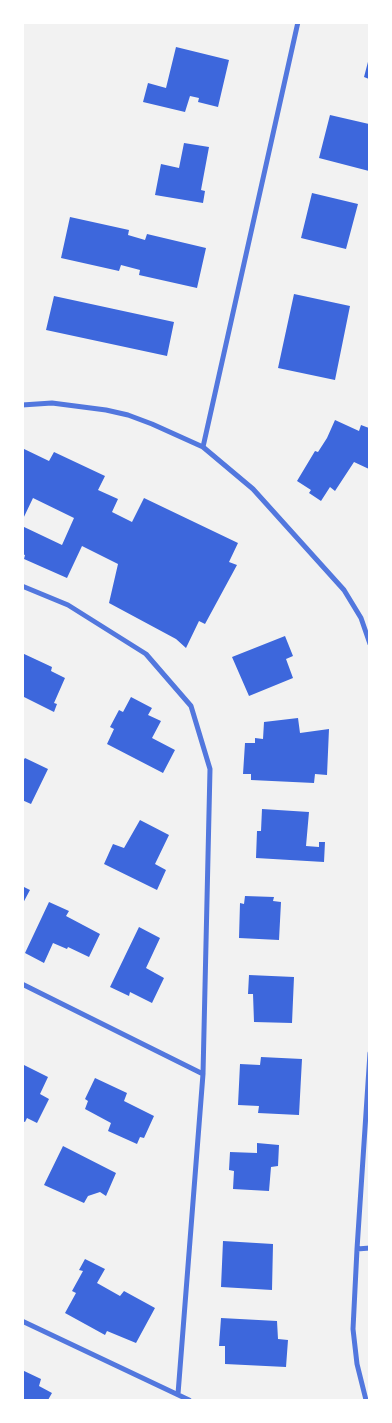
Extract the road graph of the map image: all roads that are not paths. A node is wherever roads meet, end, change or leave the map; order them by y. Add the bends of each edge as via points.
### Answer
1 (298, 22) edge
2 (22, 405) edge
3 (203, 447) junction
4 (22, 586) edge
5 (370, 644) edge
6 (22, 984) edge
7 (370, 1053) edge
8 (203, 1074) junction
9 (370, 1248) edge
10 (357, 1250) junction
11 (22, 1321) edge
12 (178, 1394) junction
13 (189, 1400) edge
14 (366, 1400) edge

1 - 3 street
2 - 3 street via 52,403 128,415
3 - 5 street via 253,489 344,590 361,618
4 - 8 street via 68,605 146,654 190,706 210,769
6 - 8 street
7 - 10 street
8 - 12 street
9 - 10 street
10 - 14 street via 353,1329
11 - 12 street
12 - 13 street

